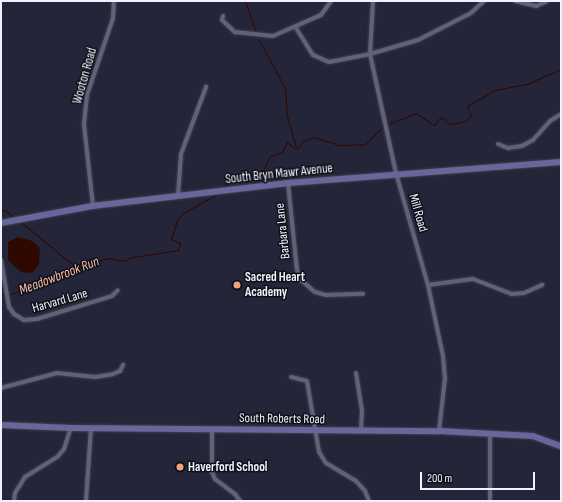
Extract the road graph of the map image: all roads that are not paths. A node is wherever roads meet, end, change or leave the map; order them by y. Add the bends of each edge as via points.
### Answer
1 (114, 1) edge
2 (331, 1) edge
3 (373, 1) edge
4 (484, 1) edge
5 (515, 1) edge
6 (547, 1) edge
7 (223, 16) dead end
8 (296, 28) junction
9 (370, 54) junction
10 (206, 87) dead end
11 (561, 114) edge
12 (498, 144) dead end
13 (561, 162) edge
14 (396, 173) junction
15 (288, 183) junction
16 (178, 196) junction
17 (93, 206) junction
18 (1, 223) edge
19 (1, 260) edge
20 (428, 285) junction
21 (542, 285) dead end
22 (118, 290) dead end
23 (363, 294) dead end
24 (123, 365) dead end
25 (356, 373) dead end
26 (291, 377) dead end
27 (1, 388) edge
28 (1, 425) edge
29 (71, 428) junction
30 (91, 428) junction
31 (212, 428) junction
32 (360, 430) junction
33 (316, 431) junction
34 (439, 431) junction
35 (490, 436) junction
36 (561, 446) edge
37 (14, 501) edge
38 (86, 501) edge
39 (240, 501) edge
40 (369, 501) edge
41 (490, 501) edge

1 - 17 street, Wooton Road via 113,18 88,95 84,124
2 - 8 street via 321,15
3 - 9 street, Mill Road
4 - 9 street via 471,13 418,40
5 - 6 street via 536,6
7 - 8 street via 222,20 230,29 242,33 266,36
8 - 9 street via 313,55 328,62
9 - 14 street, Mill Road
10 - 16 street via 181,154
11 - 12 street via 550,121 533,140 522,146 508,148
13 - 14 main road, South Bryn Mawr Avenue
14 - 15 main road, South Bryn Mawr Avenue
14 - 20 street, Mill Road
15 - 16 main road, South Bryn Mawr Avenue
15 - 23 street, Barbara Lane via 297,270 301,280 315,292 326,295
16 - 17 main road, South Bryn Mawr Avenue
17 - 18 main road, South Bryn Mawr Avenue
19 - 22 street, Harvard Lane via 9,306 14,314 24,320 37,319 112,296
20 - 21 street via 473,279 512,294 524,293
20 - 34 street, Mill Road via 445,378
24 - 27 street via 120,371 113,374 95,377 57,372
25 - 32 street via 362,410
26 - 33 street via 307,381
28 - 29 main road, South Roberts Road
29 - 30 main road, South Roberts Road
29 - 37 street via 64,449 58,456 25,477 15,493
30 - 31 main road, South Roberts Road
30 - 38 street
31 - 33 main road, South Roberts Road
31 - 39 street via 212,472 215,479 236,494
32 - 33 main road, South Roberts Road
32 - 34 main road, South Roberts Road
33 - 40 street via 319,452 326,463 356,481 365,491
34 - 35 main road, South Roberts Road
35 - 36 main road, South Roberts Road via 533,436
35 - 41 street

